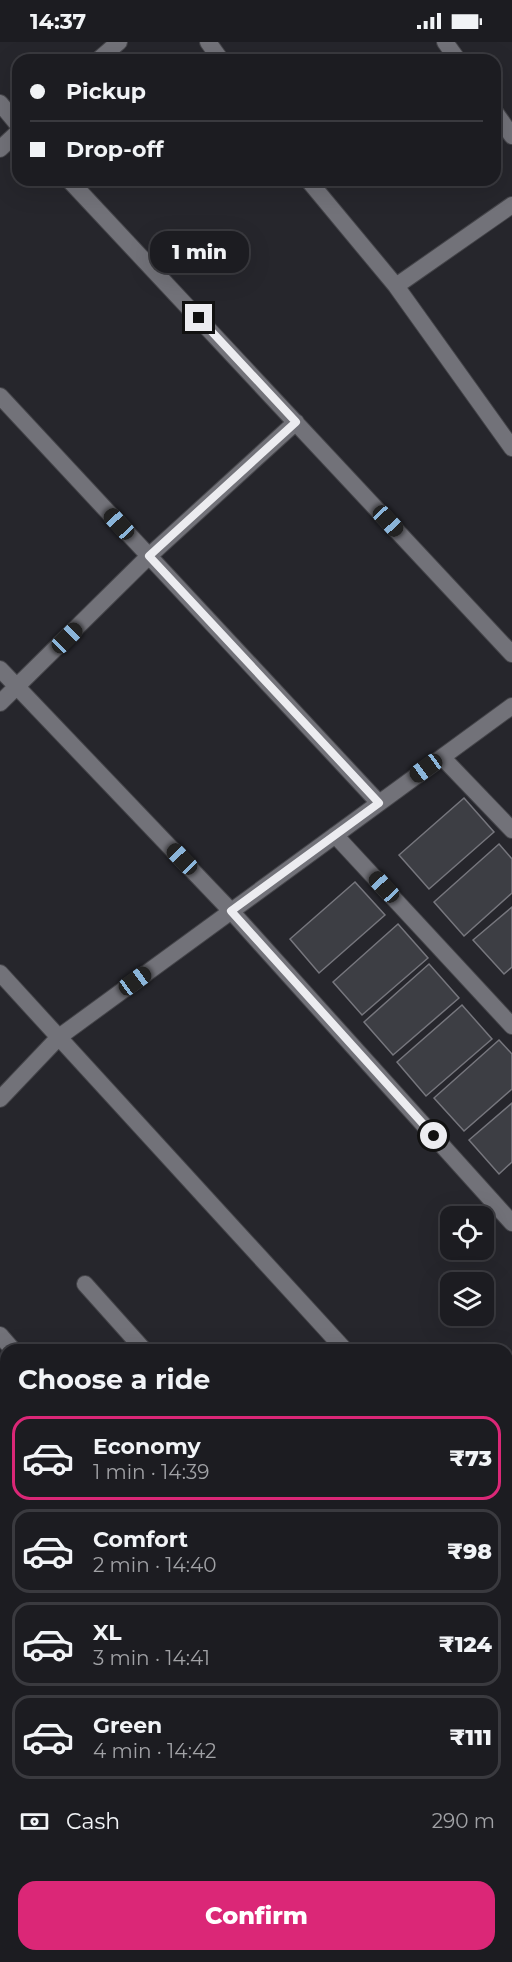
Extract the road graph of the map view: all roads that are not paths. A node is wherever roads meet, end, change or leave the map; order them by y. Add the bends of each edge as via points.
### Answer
1 (118, 42) edge
2 (105, 54) edge
3 (0, 102) edge
4 (12, 117) edge
5 (501, 120) edge
6 (512, 136) edge
7 (12, 138) edge
8 (0, 149) edge
9 (75, 186) edge
10 (313, 186) edge
11 (512, 205) edge
12 (396, 286) junction
13 (0, 396) edge
14 (296, 422) junction
15 (512, 448) edge
16 (149, 556) junction
17 (512, 654) edge
18 (0, 669) edge
19 (17, 687) junction
20 (0, 703) edge
21 (512, 706) edge
22 (442, 757) junction
23 (379, 803) junction
24 (512, 830) edge
25 (335, 835) junction
26 (231, 911) junction
27 (0, 974) edge
28 (512, 1026) edge
29 (58, 1037) junction
30 (0, 1099) edge
31 (512, 1223) edge
32 (85, 1284) dead end
33 (139, 1344) edge
34 (339, 1344) edge

1 - 2 street
3 - 4 street
5 - 6 street
7 - 8 street
9 - 14 street
10 - 12 street
11 - 12 street
12 - 15 street
13 - 16 street
14 - 16 street
14 - 17 street
16 - 19 street
16 - 23 street
18 - 19 street
19 - 20 street
19 - 26 street
21 - 22 street
22 - 23 street
22 - 24 street
23 - 25 street
25 - 26 street
25 - 28 street
26 - 29 street
26 - 31 street
27 - 29 street
29 - 30 street
29 - 34 street
32 - 33 street

